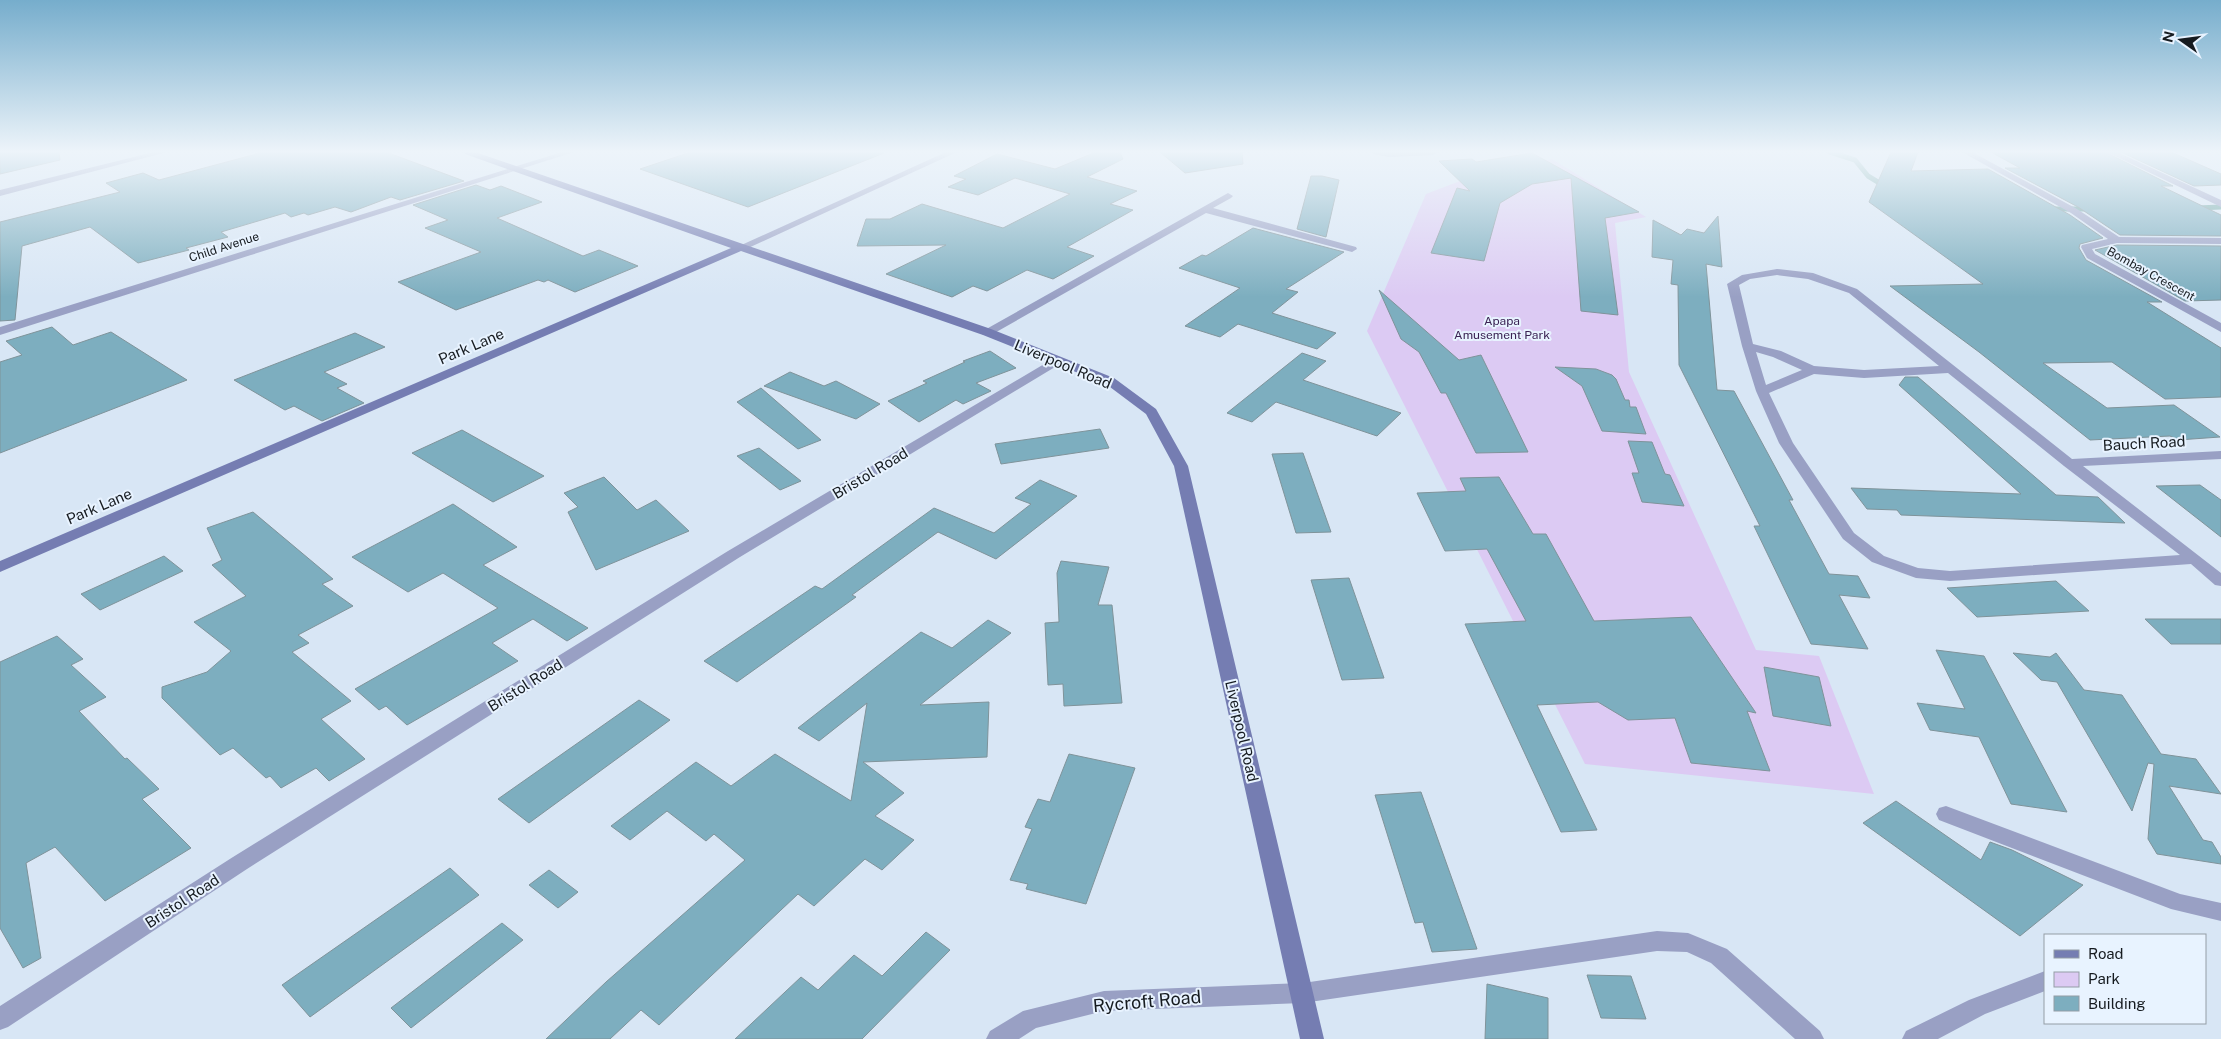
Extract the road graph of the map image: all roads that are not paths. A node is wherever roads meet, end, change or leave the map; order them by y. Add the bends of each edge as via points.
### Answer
1 (412, 200) edge
2 (605, 200) edge
3 (845, 200) edge
4 (1220, 200) edge
5 (2055, 200) edge
6 (1204, 210) junction
7 (2117, 240) junction
8 (2221, 241) edge
9 (742, 247) junction
10 (1352, 249) dead end
11 (2221, 328) edge
12 (0, 331) edge
13 (987, 332) junction
14 (1748, 346) junction
15 (1056, 361) junction
16 (1812, 370) junction
17 (1952, 370) junction
18 (1762, 392) junction
19 (2221, 455) edge
20 (2069, 463) junction
21 (2195, 559) junction
22 (0, 566) edge
23 (2221, 581) edge
24 (1946, 814) dead end
25 (2221, 912) edge
26 (2044, 981) edge
27 (1303, 993) junction
28 (0, 1019) edge
29 (998, 1039) edge
30 (1312, 1039) edge
31 (1812, 1039) edge
32 (1914, 1039) edge

1 - 12 street, Child Avenue
2 - 9 main road, Liverpool Road
3 - 9 street, Park Lane
4 - 6 street
5 - 7 street
6 - 10 street
6 - 13 street
7 - 8 street, Bombay Crescent
7 - 11 street, Bombay Crescent via 2086,247 2091,256
9 - 13 main road, Liverpool Road
9 - 22 main road, Park Lane
13 - 15 main road, Liverpool Road
14 - 16 street via 1777,354
14 - 17 street via 1733,284 1743,277 1766,272 1802,274 1831,280 1853,291
14 - 18 street
15 - 27 main road, Liverpool Road via 1110,381 1151,412 1181,466
15 - 28 street, Bristol Road via 734,554 240,863
16 - 17 street via 1864,374
16 - 18 street
17 - 20 street
18 - 21 street via 1786,443 1848,536 1878,559 1916,573 1950,576
19 - 20 street, Bauch Road
20 - 21 street
21 - 23 street
24 - 25 street via 2179,903
26 - 32 street via 1977,1007
27 - 29 street, Rycroft Road via 1104,1001 1031,1019
27 - 30 main road, Liverpool Road
27 - 31 street, Rycroft Road via 1656,941 1688,942 1720,956

